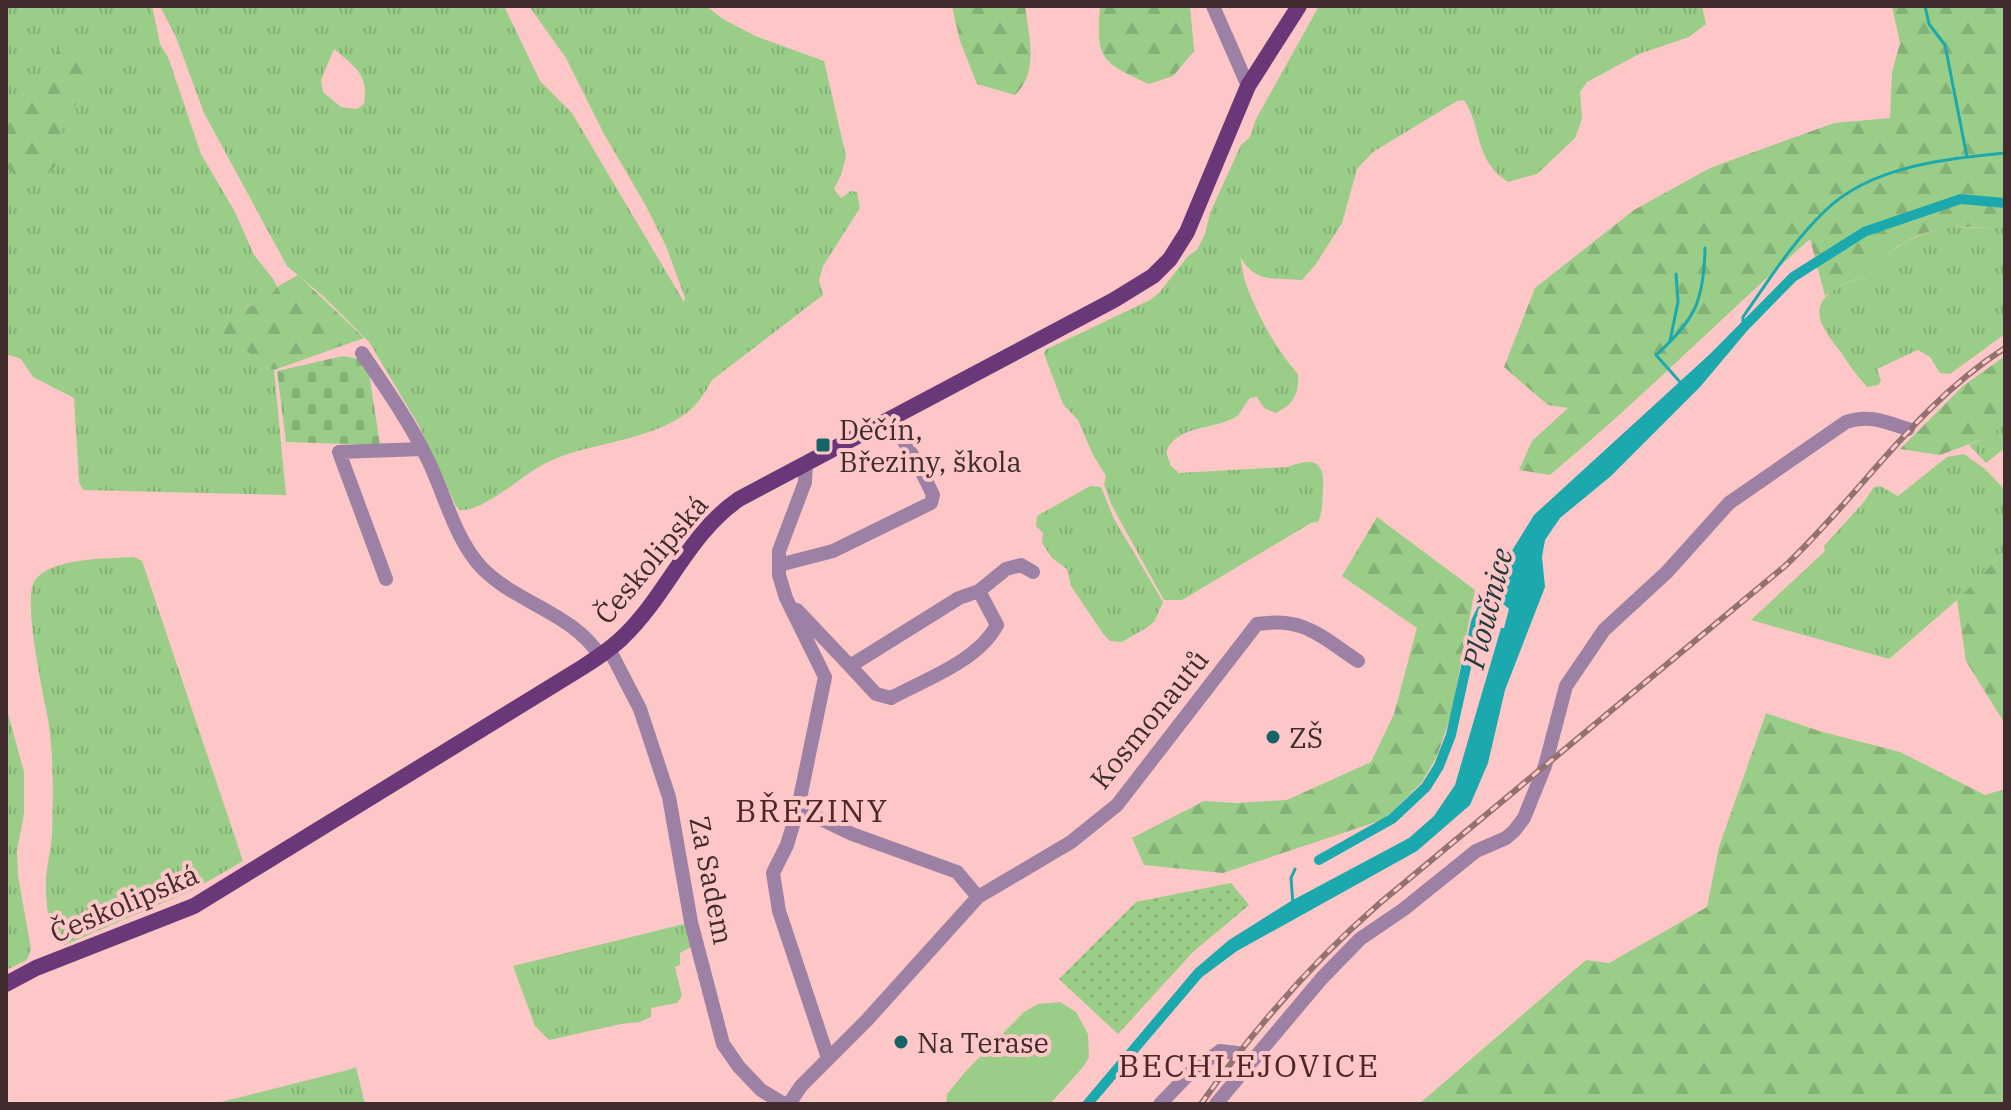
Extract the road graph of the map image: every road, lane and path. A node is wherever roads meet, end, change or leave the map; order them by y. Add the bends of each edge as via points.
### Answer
1 (1213, 6) edge
2 (1299, 6) edge
3 (1248, 86) junction
4 (362, 353) dead end
5 (890, 418) junction
6 (1908, 429) dead end
7 (422, 449) junction
8 (806, 463) junction
9 (779, 565) junction
10 (1033, 572) dead end
11 (386, 579) dead end
12 (979, 591) junction
13 (786, 598) junction
14 (605, 652) junction
15 (1358, 661) dead end
16 (851, 667) junction
17 (798, 808) junction
18 (978, 897) junction
19 (6, 984) edge
20 (828, 1058) junction
21 (1249, 1063) junction
22 (786, 1104) edge
23 (1160, 1104) edge
24 (1216, 1104) edge

1 - 3 street
2 - 3 main road, Českolipská
3 - 5 main road, Českolipská via 1187,232 1153,276
4 - 7 street, Za Sadem
5 - 8 main road, Českolipská
5 - 9 street via 920,468 933,495 931,503 833,551
6 - 21 street via 1872,417 1846,422 1729,503 1667,572 1604,630 1579,665 1566,686 1545,766 1514,831 1476,851 1360,939
7 - 11 street via 339,452
7 - 14 street, Za Sadem via 465,545 483,569
8 - 9 street
8 - 14 main road, Českolipská via 721,511 640,618
9 - 13 street
10 - 12 street via 1021,565 1006,569
12 - 16 street via 959,598
12 - 16 street via 997,625 965,657 891,698 876,694
13 - 16 street
13 - 17 street via 825,677
14 - 19 main road, Českolipská via 194,906
14 - 22 street, Za Sadem via 640,709 669,797 691,922 723,1044 761,1090
15 - 18 street, Kosmonautů via 1303,626 1281,621 1257,624 1117,805 1071,842
17 - 18 street via 957,872
17 - 20 street via 773,873 779,911
18 - 20 street, Kosmonautů
20 - 22 street, Kosmonautů
21 - 23 street via 1237,1053 1220,1051
21 - 24 street

